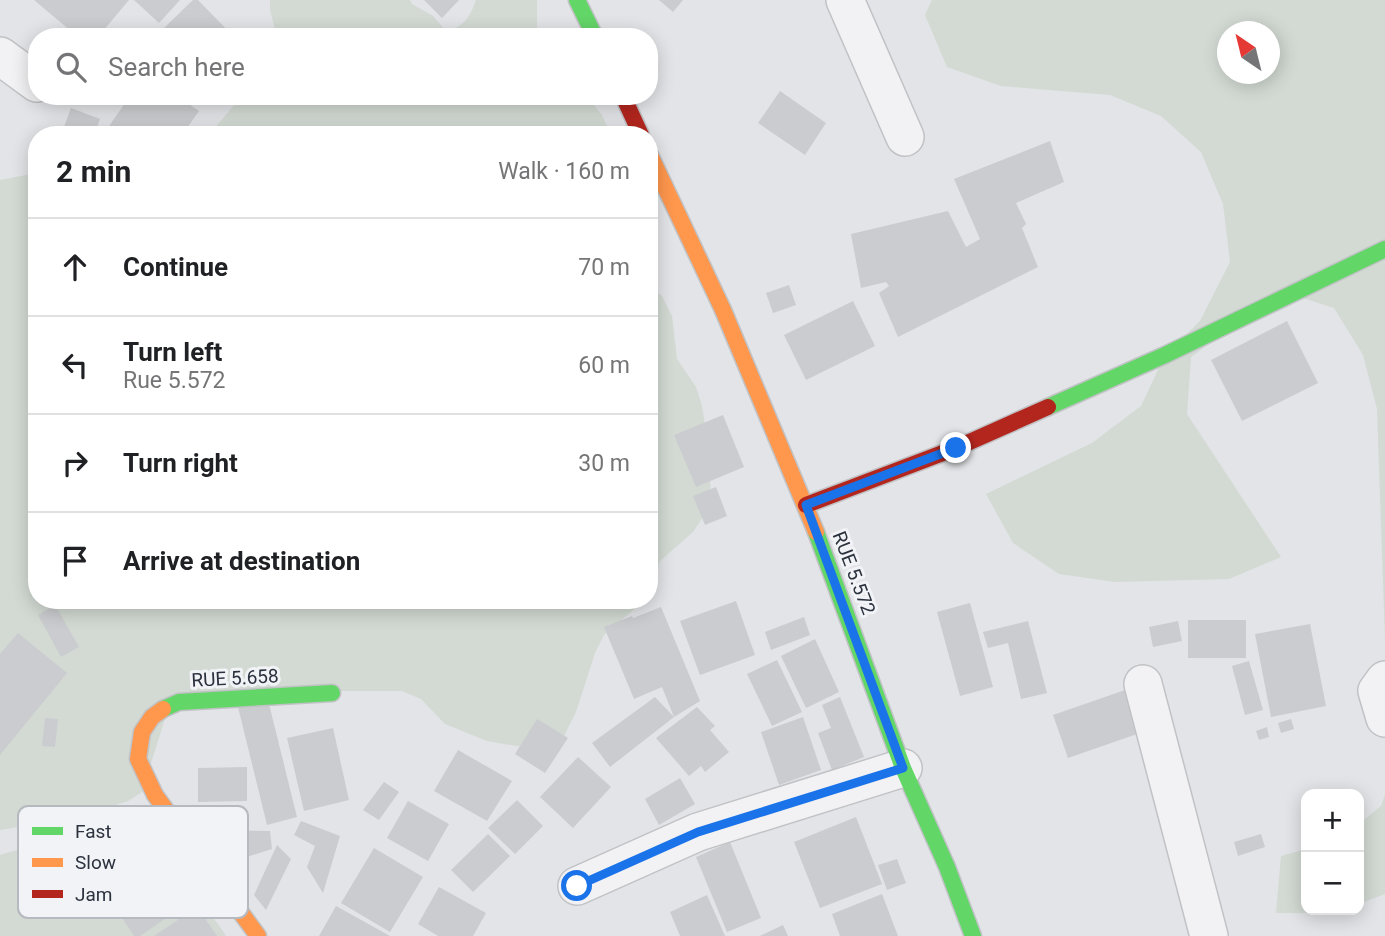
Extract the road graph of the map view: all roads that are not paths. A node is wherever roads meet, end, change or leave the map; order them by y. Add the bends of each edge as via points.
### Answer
1 (578, 0) edge
2 (845, 0) edge
3 (591, 28) edge
4 (0, 56) edge
5 (28, 76) edge
6 (627, 105) edge
7 (637, 126) edge
8 (905, 137) dead end
9 (658, 172) edge
10 (1385, 249) edge
11 (806, 505) junction
12 (1385, 680) edge
13 (1143, 684) dead end
14 (332, 693) dead end
15 (1385, 718) edge
16 (903, 768) junction
17 (163, 806) edge
18 (577, 886) dead end
19 (245, 918) edge
20 (258, 936) edge
21 (973, 936) edge
22 (1209, 936) edge

1 - 3 street
2 - 8 street
4 - 5 street
6 - 7 street
9 - 11 street, RUE 5.572
10 - 11 street via 1165,355 956,448
11 - 16 street, RUE 5.572
12 - 15 street via 1377,691
13 - 22 street
14 - 17 street, RUE 5.658 via 179,702 165,708 142,732 138,759
16 - 18 street via 698,832
16 - 21 street, RUE 5.572
19 - 20 street, RUE 5.658

